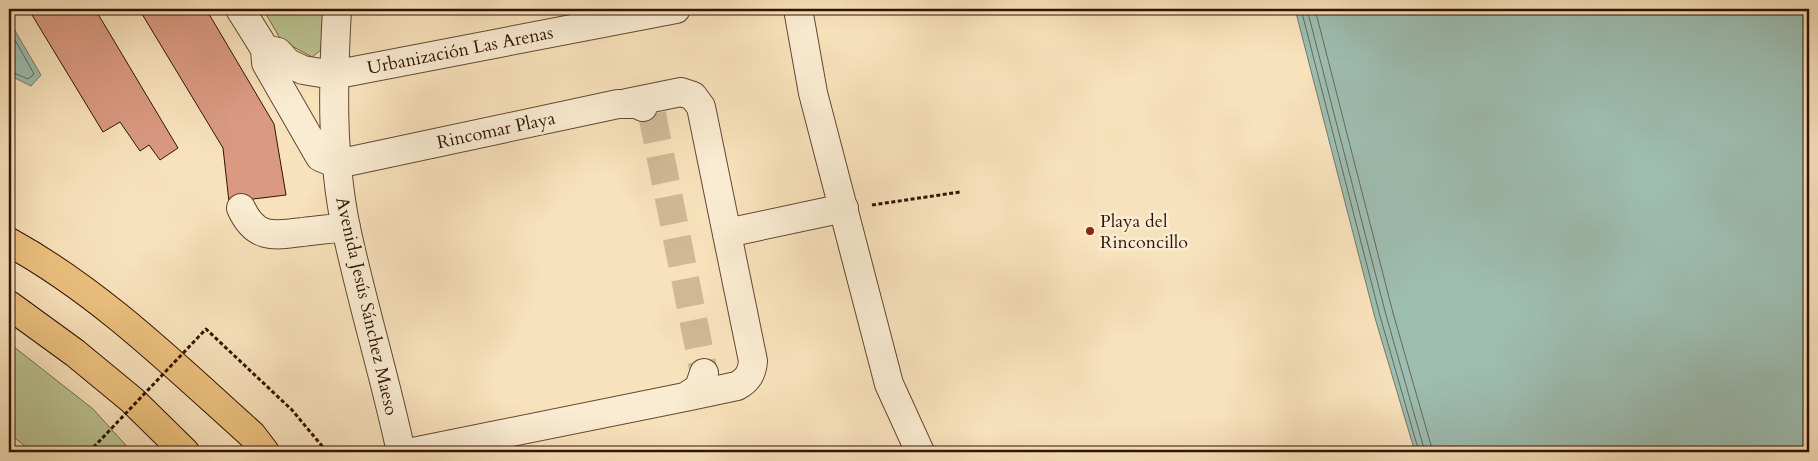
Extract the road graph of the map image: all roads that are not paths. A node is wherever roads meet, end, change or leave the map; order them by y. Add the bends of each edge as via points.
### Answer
1 (240, 9) edge
2 (337, 9) edge
3 (676, 9) edge
4 (798, 9) edge
5 (264, 49) junction
6 (333, 75) junction
7 (627, 103) junction
8 (652, 114) dead end
9 (337, 164) junction
10 (241, 208) dead end
11 (844, 208) junction
12 (346, 226) junction
13 (727, 232) junction
14 (9, 242) edge
15 (9, 305) edge
16 (704, 373) tunnel mouth
17 (685, 397) junction
18 (185, 452) edge
19 (265, 452) edge
20 (401, 452) edge
21 (413, 452) edge
22 (920, 452) edge

1 - 5 street
2 - 6 street, Avenida Jesús Sánchez Maeso
3 - 6 street, Urbanización Las Arenas
4 - 11 street via 813,93
5 - 6 street via 278,52 288,63 303,70
5 - 9 street via 266,63 320,157
6 - 9 street, Avenida Jesús Sánchez Maeso
7 - 8 street via 636,104
7 - 9 street, Rincomar Playa
7 - 13 street, Rincomar Playa via 681,92 698,100
9 - 12 street, Avenida Jesús Sánchez Maeso
10 - 12 street via 246,219 264,234 276,236
11 - 13 street
11 - 22 street via 890,384
12 - 20 street, Avenida Jesús Sánchez Maeso
13 - 17 street via 752,368 738,386
14 - 19 highway via 115,313 252,435
15 - 18 highway via 76,353 132,400
16 - 17 street via 699,388
17 - 21 street

